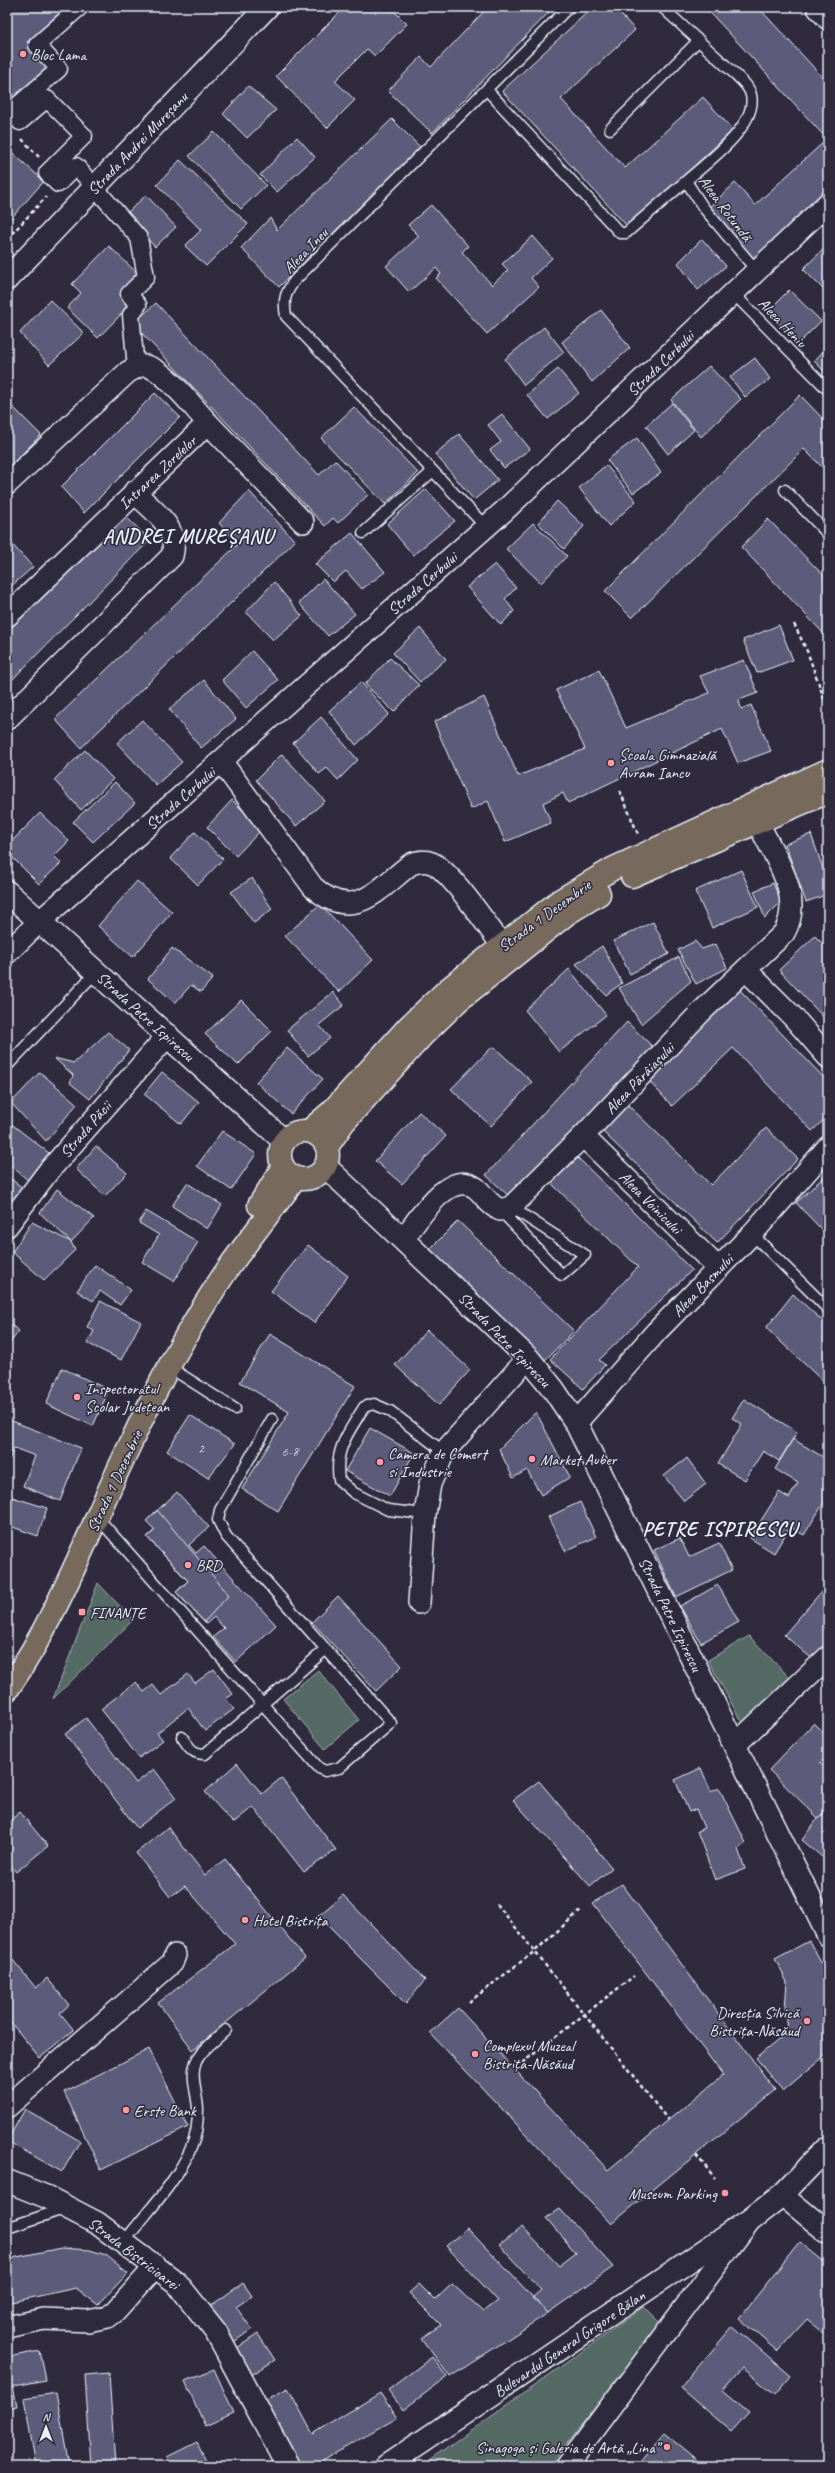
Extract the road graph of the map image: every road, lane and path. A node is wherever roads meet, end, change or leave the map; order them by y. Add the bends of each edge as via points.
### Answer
1 (80, 7) edge
2 (267, 7) edge
3 (569, 7) edge
4 (662, 7) edge
5 (818, 7) edge
6 (828, 18) edge
7 (699, 40) junction
8 (487, 90) junction
9 (610, 129) dead end
10 (18, 136) dead end
11 (52, 169) junction
12 (686, 181) junction
13 (58, 184) junction
14 (96, 186) junction
15 (827, 206) edge
16 (7, 239) edge
17 (756, 270) junction
18 (7, 279) edge
19 (733, 293) junction
20 (136, 368) junction
21 (828, 390) edge
22 (208, 423) junction
23 (433, 471) junction
24 (7, 484) edge
25 (785, 490) dead end
26 (134, 492) junction
27 (303, 522) dead end
28 (486, 527) junction
29 (363, 533) dead end
30 (828, 534) edge
31 (7, 616) edge
32 (794, 624) dead end
33 (828, 709) edge
34 (7, 719) edge
35 (221, 761) junction
36 (828, 770) edge
37 (620, 791) dead end
38 (828, 792) edge
39 (758, 823) junction
40 (646, 853) junction
41 (7, 892) edge
42 (40, 921) junction
43 (502, 945) junction
44 (7, 953) edge
45 (746, 970) junction
46 (97, 971) junction
47 (168, 1035) junction
48 (828, 1057) edge
49 (7, 1066) edge
50 (309, 1131) junction
51 (583, 1136) junction
52 (284, 1141) junction
53 (828, 1148) edge
54 (326, 1157) junction
55 (289, 1172) junction
56 (505, 1209) junction
57 (7, 1226) edge
58 (752, 1234) junction
59 (403, 1239) junction
60 (718, 1268) junction
61 (828, 1309) edge
62 (528, 1358) junction
63 (169, 1366) junction
64 (235, 1409) dead end
65 (272, 1419) dead end
66 (576, 1423) junction
67 (444, 1452) junction
68 (425, 1514) junction
69 (97, 1518) junction
70 (419, 1603) dead end
71 (325, 1650) junction
72 (828, 1657) edge
73 (7, 1666) edge
74 (7, 1690) edge
75 (263, 1705) junction
76 (182, 1737) dead end
77 (736, 1744) junction
78 (498, 1904) dead end
79 (581, 1910) dead end
80 (828, 1935) edge
81 (535, 1951) junction
82 (175, 1955) dead end
83 (634, 1976) dead end
84 (469, 2002) dead end
85 (584, 2016) junction
86 (226, 2030) dead end
87 (522, 2063) dead end
88 (7, 2107) edge
89 (668, 2120) dead end
90 (828, 2147) edge
91 (696, 2155) dead end
92 (715, 2178) dead end
93 (12, 2185) edge
94 (782, 2194) junction
95 (68, 2208) junction
96 (751, 2219) junction
97 (7, 2228) edge
98 (828, 2233) edge
99 (124, 2242) junction
100 (156, 2266) junction
101 (7, 2327) edge
102 (288, 2466) edge
103 (386, 2466) edge
104 (566, 2466) edge

1 - 11 street via 37,45 59,68 11,111 20,122 47,99 84,136
2 - 14 street, Strada Andrei Mureșanu
3 - 8 lane, Aleea Ineu
4 - 7 lane, Aleea Rotundă
5 - 6 street
7 - 9 lane
7 - 12 lane, Aleea Rotundă via 747,86 751,95 751,106 749,116 741,128
8 - 12 lane via 620,233 626,233
8 - 23 lane, Aleea Ineu via 295,280 286,293 284,304 286,316
10 - 11 path
11 - 13 street via 47,173
12 - 17 lane, Aleea Rotundă via 703,207
13 - 14 street via 76,166
13 - 16 path
14 - 18 street, Strada Andrei Mureșanu
14 - 20 street via 139,238 146,277 129,294 138,305 131,315
15 - 17 street, Strada Cerbului
17 - 19 street, Strada Cerbului
19 - 21 lane, Aleea Heniu
19 - 28 street, Strada Cerbului
20 - 22 street via 144,366 159,372
20 - 24 street via 128,372
22 - 26 street, Intrarea Zorelelor
22 - 27 street, Intrarea Zorelelor
23 - 28 lane, Aleea Ineu
23 - 29 lane
25 - 30 lane
26 - 31 street, Intrarea Zorelelor
26 - 34 street via 171,530 174,546 172,556
28 - 35 street, Strada Cerbului
32 - 33 path via 807,651
35 - 42 street, Strada Cerbului
35 - 43 street via 313,887 321,894 335,902 361,902 411,864 425,861 433,863 441,869
36 - 40 main road, Strada 1 Decembrie
37 - 40 path
38 - 39 main road, Strada 1 Decembrie
39 - 45 street, Aleea Pârâiașului via 788,886 792,911 791,921 784,933
39 - 54 main road, Strada 1 Decembrie via 622,881 568,913 498,967 443,1016 344,1122
40 - 43 main road, Strada 1 Decembrie via 580,887
41 - 42 street, Strada Petre Ispirescu
42 - 44 street, Strada Cerbului
42 - 46 street, Strada Petre Ispirescu
43 - 50 main road, Strada 1 Decembrie via 448,989 410,1025 332,1111
45 - 48 street via 794,1018
45 - 51 street, Aleea Pârâiașului via 701,1012
46 - 47 street, Strada Petre Ispirescu
46 - 49 lane
47 - 52 street, Strada Petre Ispirescu
47 - 57 street, Strada Păcii via 47,1173
50 - 52 main road, Strada 1 Decembrie via 295,1132
50 - 54 main road via 323,1139
51 - 56 street, Aleea Pârâiașului
51 - 60 street, Aleea Voinicului
52 - 55 main road via 280,1154
53 - 58 street, Aleea Basmului
54 - 55 main road, Strada 1 Decembrie via 321,1172 309,1179
54 - 59 street, Strada Petre Ispirescu
55 - 63 main road, Strada 1 Decembrie
55 - 73 main road, Strada 1 Decembrie via 259,1204 215,1262 157,1360 114,1446 44,1602
56 - 56 lane via 562,1275 585,1256
56 - 59 street via 488,1204 476,1188 464,1183 453,1184 442,1190
58 - 60 street, Aleea Basmului
58 - 61 lane
59 - 62 street, Strada Petre Ispirescu
60 - 66 street, Aleea Basmului via 656,1332
62 - 66 street, Strada Petre Ispirescu
62 - 67 street
63 - 64 lane
63 - 69 main road, Strada 1 Decembrie via 126,1452
65 - 71 lane via 220,1510 218,1520 226,1536
66 - 77 street, Strada Petre Ispirescu
67 - 68 street via 430,1484
67 - 68 lane via 390,1412 374,1404 364,1407 342,1443 336,1464 339,1480 354,1493 388,1510
68 - 70 street
69 - 74 main road, Strada 1 Decembrie via 56,1609 26,1664
69 - 75 lane
71 - 75 lane
71 - 75 lane via 391,1723 339,1768 325,1772
72 - 77 street
75 - 76 lane via 205,1754 196,1754
77 - 80 street, Strada Petre Ispirescu
78 - 81 path
79 - 81 path
81 - 84 path
81 - 85 path
82 - 88 street via 172,1963
83 - 85 path
85 - 87 path
85 - 89 path
86 - 99 lane via 201,2054 194,2068 198,2109 197,2128 191,2148 180,2169
90 - 94 street, Bulevardul General Grigore Bălan
91 - 92 path
93 - 95 street, Strada Bistricioarei
94 - 96 street, Bulevardul General Grigore Bălan
94 - 98 street
95 - 97 lane
95 - 99 street, Strada Bistricioarei via 97,2223
96 - 103 street, Bulevardul General Grigore Bălan
96 - 104 street, Bulevardul General Grigore Bălan
99 - 100 street, Strada Bistricioarei
100 - 101 street via 108,2317 88,2321 44,2319
100 - 102 street, Strada Bistricioarei via 177,2283 216,2332

